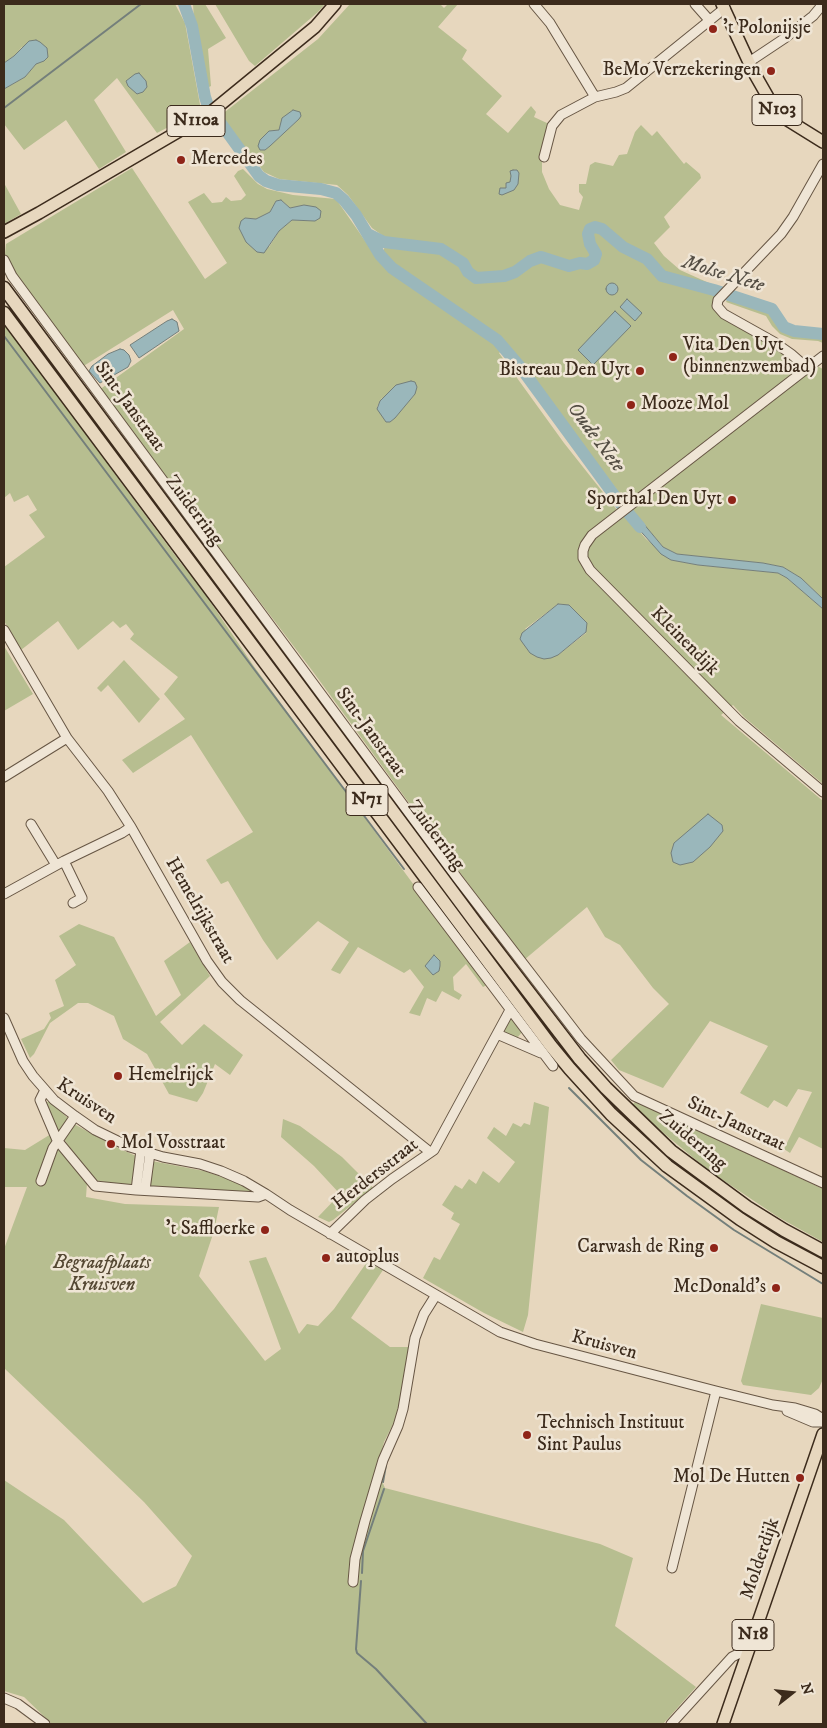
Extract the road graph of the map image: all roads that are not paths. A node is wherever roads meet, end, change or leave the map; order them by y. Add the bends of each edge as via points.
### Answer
1 (335, 4) edge
2 (534, 4) edge
3 (695, 4) edge
4 (724, 6) edge
5 (820, 7) edge
6 (710, 21) junction
7 (749, 62) junction
8 (594, 97) junction
9 (823, 142) edge
10 (544, 157) dead end
11 (823, 164) edge
12 (39, 213) junction
13 (4, 232) edge
14 (4, 239) edge
15 (4, 260) edge
16 (4, 288) edge
17 (4, 312) edge
18 (821, 359) edge
19 (807, 368) junction
20 (4, 630) edge
21 (67, 738) junction
22 (4, 777) edge
23 (823, 792) edge
24 (31, 824) dead end
25 (131, 827) junction
26 (60, 863) junction
27 (418, 887) dead end
28 (4, 894) edge
29 (73, 903) dead end
30 (510, 1010) junction
31 (4, 1018) edge
32 (497, 1034) junction
33 (542, 1052) junction
34 (553, 1066) dead end
35 (45, 1090) junction
36 (74, 1116) junction
37 (58, 1140) junction
38 (145, 1152) junction
39 (430, 1152) junction
40 (41, 1182) dead end
41 (823, 1183) edge
42 (141, 1190) junction
43 (266, 1194) junction
44 (330, 1234) junction
45 (823, 1251) edge
46 (823, 1267) edge
47 (436, 1295) junction
48 (716, 1391) junction
49 (823, 1420) edge
50 (823, 1435) edge
51 (672, 1568) dead end
52 (353, 1582) dead end
53 (747, 1653) junction
54 (4, 1698) edge
55 (45, 1724) edge
56 (671, 1724) edge
57 (723, 1724) edge

1 - 12 main road, N110a via 309,32 210,112
2 - 8 street via 550,23
3 - 6 street
4 - 6 street
4 - 7 main road, N103
5 - 7 street via 785,38
6 - 8 street via 626,88
7 - 9 main road, N103 via 773,106 786,119
8 - 10 street via 561,115 552,126
11 - 19 street via 781,234 718,300 717,306 724,314 779,346
12 - 13 main road, N110a
12 - 14 main road, N110a via 28,225
15 - 41 street, Sint-Janstraat via 12,276 201,532 580,1039 634,1096
16 - 45 highway, Zuiderring / N71 via 580,1060 671,1151 748,1207
17 - 46 highway, Zuiderring / N71 via 570,1069 611,1114 667,1166 776,1242
18 - 19 street, Kleinendijk
19 - 23 street, Kleinendijk via 592,535 585,545 583,558 585,565 739,721
20 - 21 street, Hemelrijkstraat
21 - 22 street
21 - 25 street, Hemelrijkstraat
24 - 26 street
25 - 26 street
25 - 39 street, Hemelrijkstraat via 222,982 240,1000
26 - 28 street
26 - 29 street via 82,898
27 - 30 street
30 - 32 street, Herdersstraat
30 - 33 street
31 - 35 street via 23,1061
32 - 33 street
32 - 39 street, Herdersstraat
33 - 34 street
35 - 36 street, Kruisven
35 - 37 street, Kruisven via 40,1100
36 - 37 street
36 - 38 street, Kruisven via 110,1138
37 - 40 street
37 - 42 street, Kruisven via 95,1186
38 - 42 street
38 - 43 street, Kruisven via 221,1171
39 - 44 street, Herdersstraat via 365,1200
42 - 43 street, Kruisven via 258,1197
43 - 44 street, Kruisven
44 - 47 street, Kruisven
47 - 48 street, Kruisven via 500,1332 523,1341
47 - 52 street via 415,1338 401,1418 383,1460 355,1560
48 - 49 street, Kruisven via 795,1408
48 - 51 street
50 - 53 main road, Molderdijk / N18
53 - 56 street via 732,1657
53 - 57 main road, Molderdijk / N18
54 - 55 street

